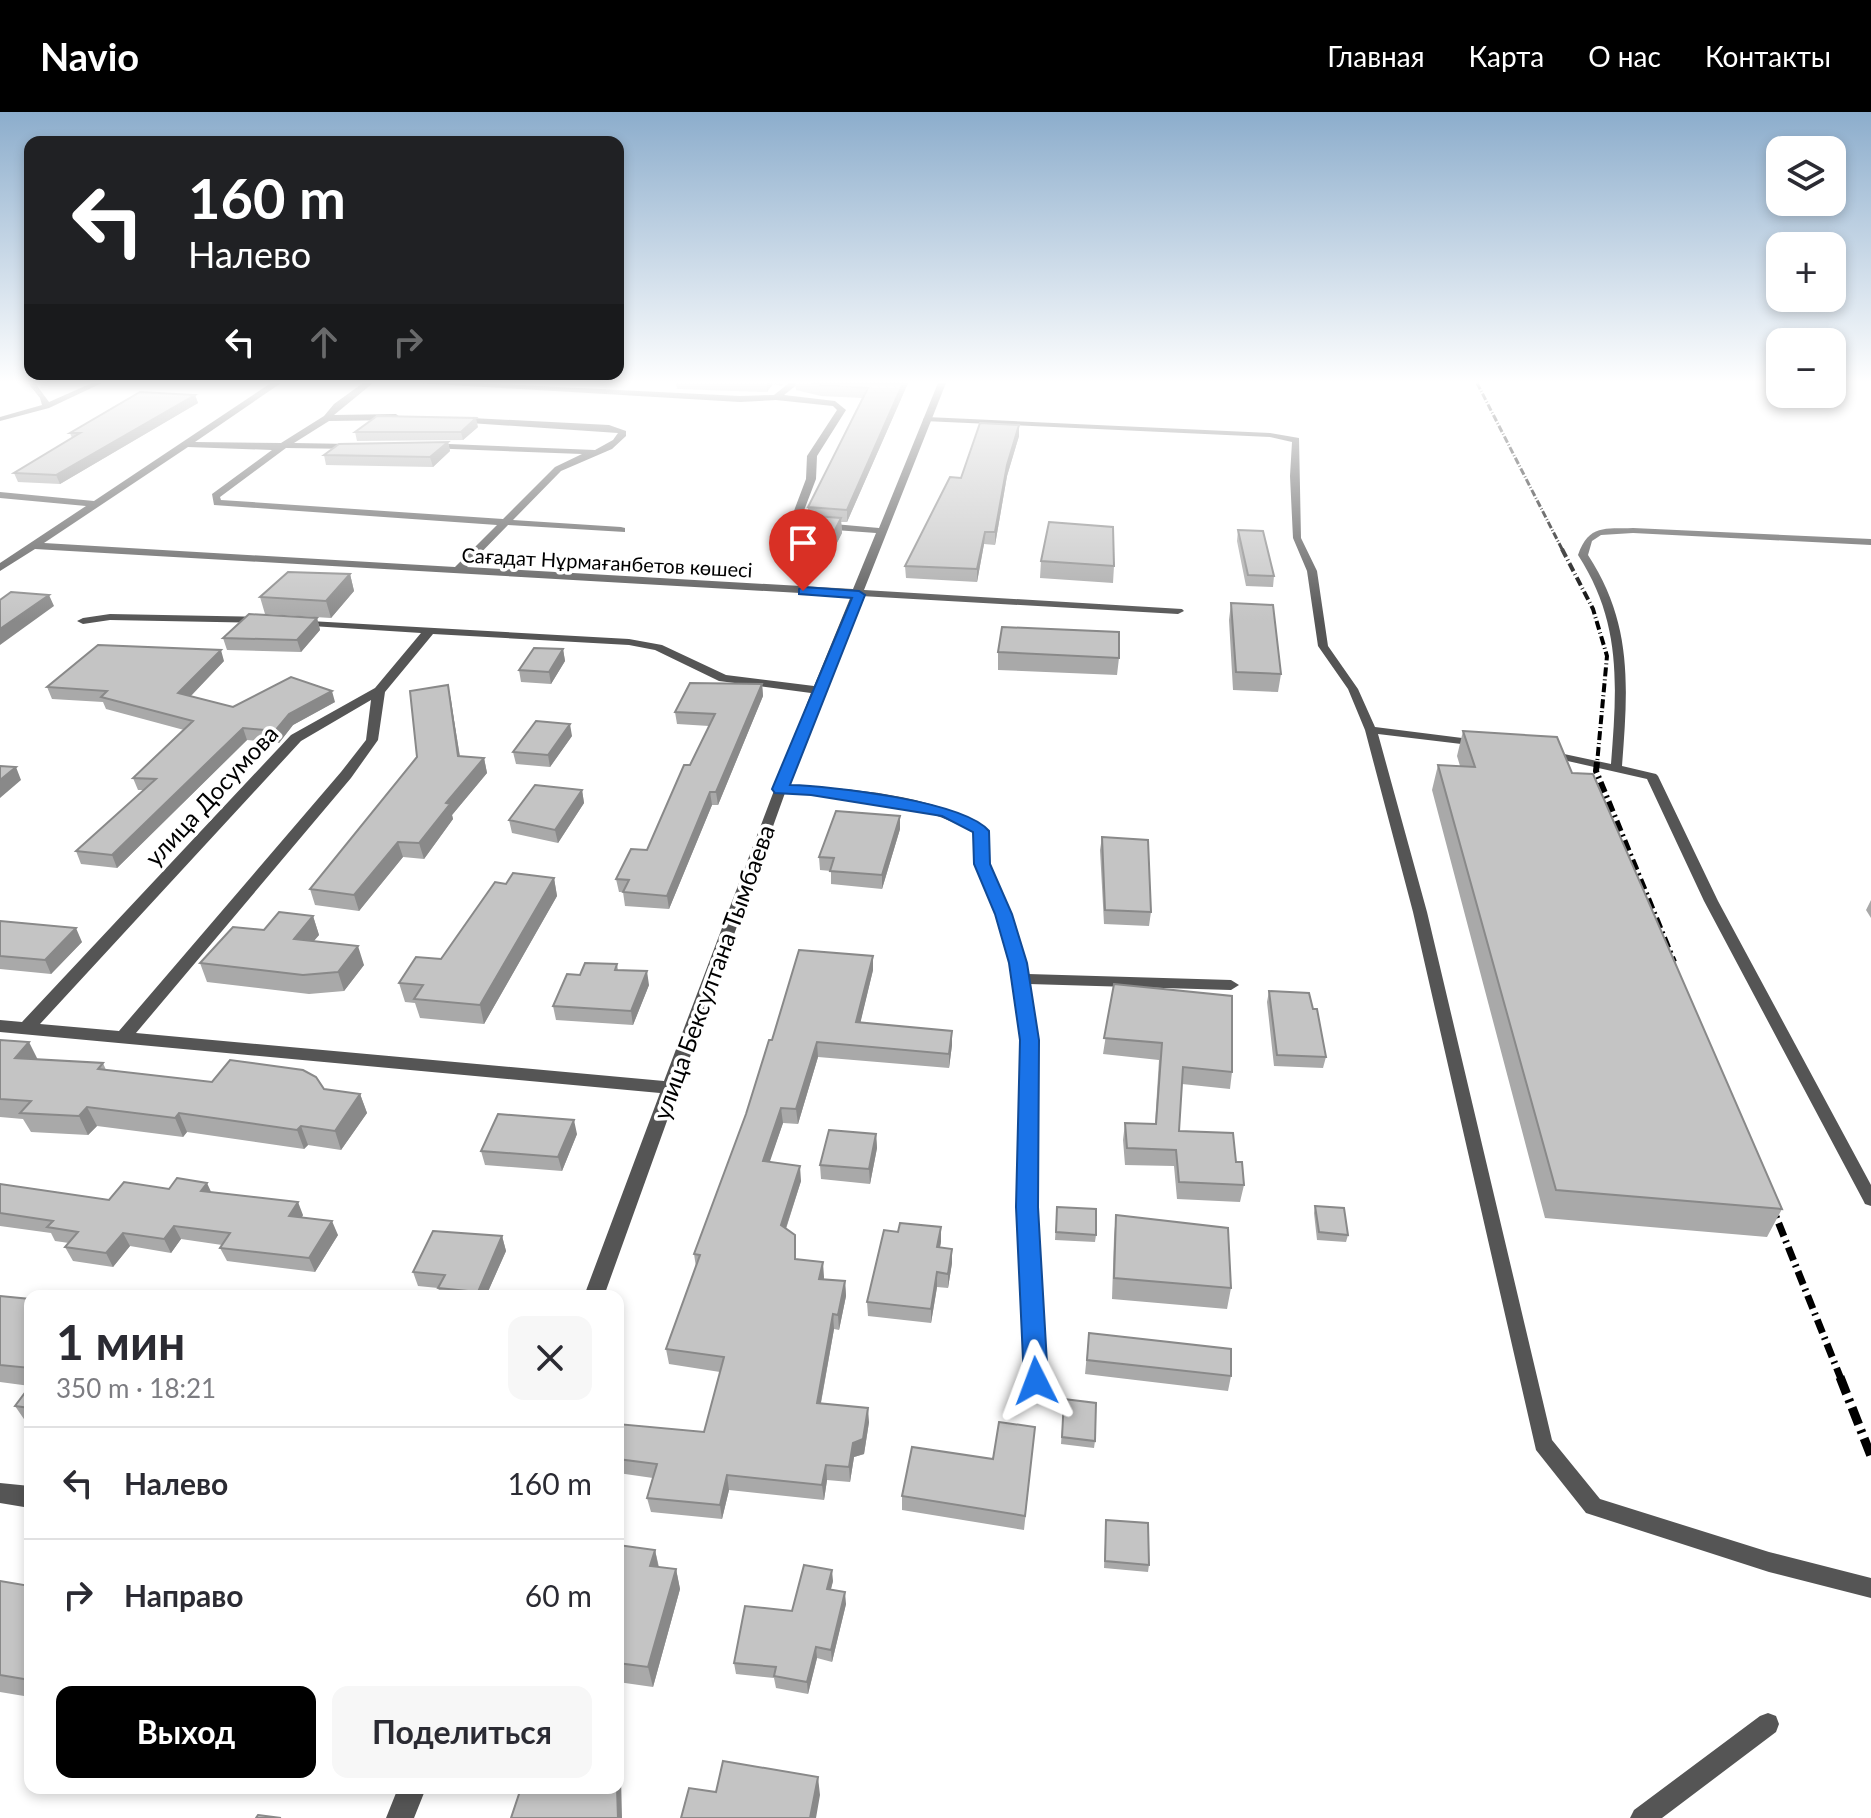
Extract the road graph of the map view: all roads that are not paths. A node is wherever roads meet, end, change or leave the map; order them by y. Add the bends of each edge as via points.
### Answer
1 (158, 463) edge
2 (260, 463) edge
3 (566, 463) edge
4 (812, 463) edge
5 (910, 463) edge
6 (1296, 463) edge
7 (0, 495) edge
8 (96, 504) junction
9 (507, 521) junction
10 (621, 530) dead end
11 (884, 531) junction
12 (1871, 542) edge
13 (33, 546) junction
14 (0, 568) edge
15 (457, 571) junction
16 (859, 595) junction
17 (1178, 611) dead end
18 (83, 621) dead end
19 (430, 630) junction
20 (819, 690) junction
21 (379, 691) junction
22 (1371, 730) junction
23 (1487, 744) edge
24 (1539, 753) edge
25 (1616, 769) junction
26 (780, 789) junction
27 (1020, 979) junction
28 (1231, 985) dead end
29 (0, 1026) edge
30 (26, 1029) junction
31 (122, 1039) junction
32 (670, 1088) junction
33 (1871, 1200) edge
34 (596, 1290) edge
35 (1036, 1381) dead end
36 (0, 1493) edge
37 (24, 1496) edge
38 (1871, 1588) edge
39 (1768, 1724) dead end
40 (410, 1794) edge
41 (400, 1818) edge
42 (1642, 1818) edge

1 - 8 street
2 - 9 street via 215,496 217,503
3 - 9 street
4 - 11 street via 794,524
5 - 11 street, улица Бексултана Тымбаева
6 - 22 lane via 1297,538 1312,571 1323,646 1353,689
7 - 8 street
8 - 13 street
9 - 10 street
9 - 15 street
11 - 16 street, улица Бексултана Тымбаева
12 - 25 lane via 1819,543 1704,531 1599,532 1588,540 1583,555 1599,576 1622,665
13 - 14 street
13 - 15 street, Сағадат Нұрмағанбетов көшесі
15 - 16 street, Сағадат Нұрмағанбетов көшесі
16 - 17 street, Сағадат Нұрмағанбетов көшесі
16 - 20 street, улица Бексултана Тымбаева
18 - 19 street via 248,619
19 - 20 street via 629,642 658,647 723,678
19 - 21 street
20 - 26 street, улица Бексултана Тымбаева
21 - 30 street, улица Досумова via 296,738
21 - 31 street via 372,740
22 - 23 lane
22 - 38 lane via 1420,912 1543,1444 1593,1506
24 - 25 lane
25 - 33 lane via 1652,776 1711,901
26 - 27 street via 945,812 981,831 982,864 1004,914
26 - 32 street, улица Бексултана Тымбаева
27 - 28 street
27 - 35 street via 1029,1040 1027,1207
29 - 30 street
30 - 31 street
31 - 32 street
32 - 34 street, улица Бексултана Тымбаева
36 - 37 street
39 - 42 lane
40 - 41 street

